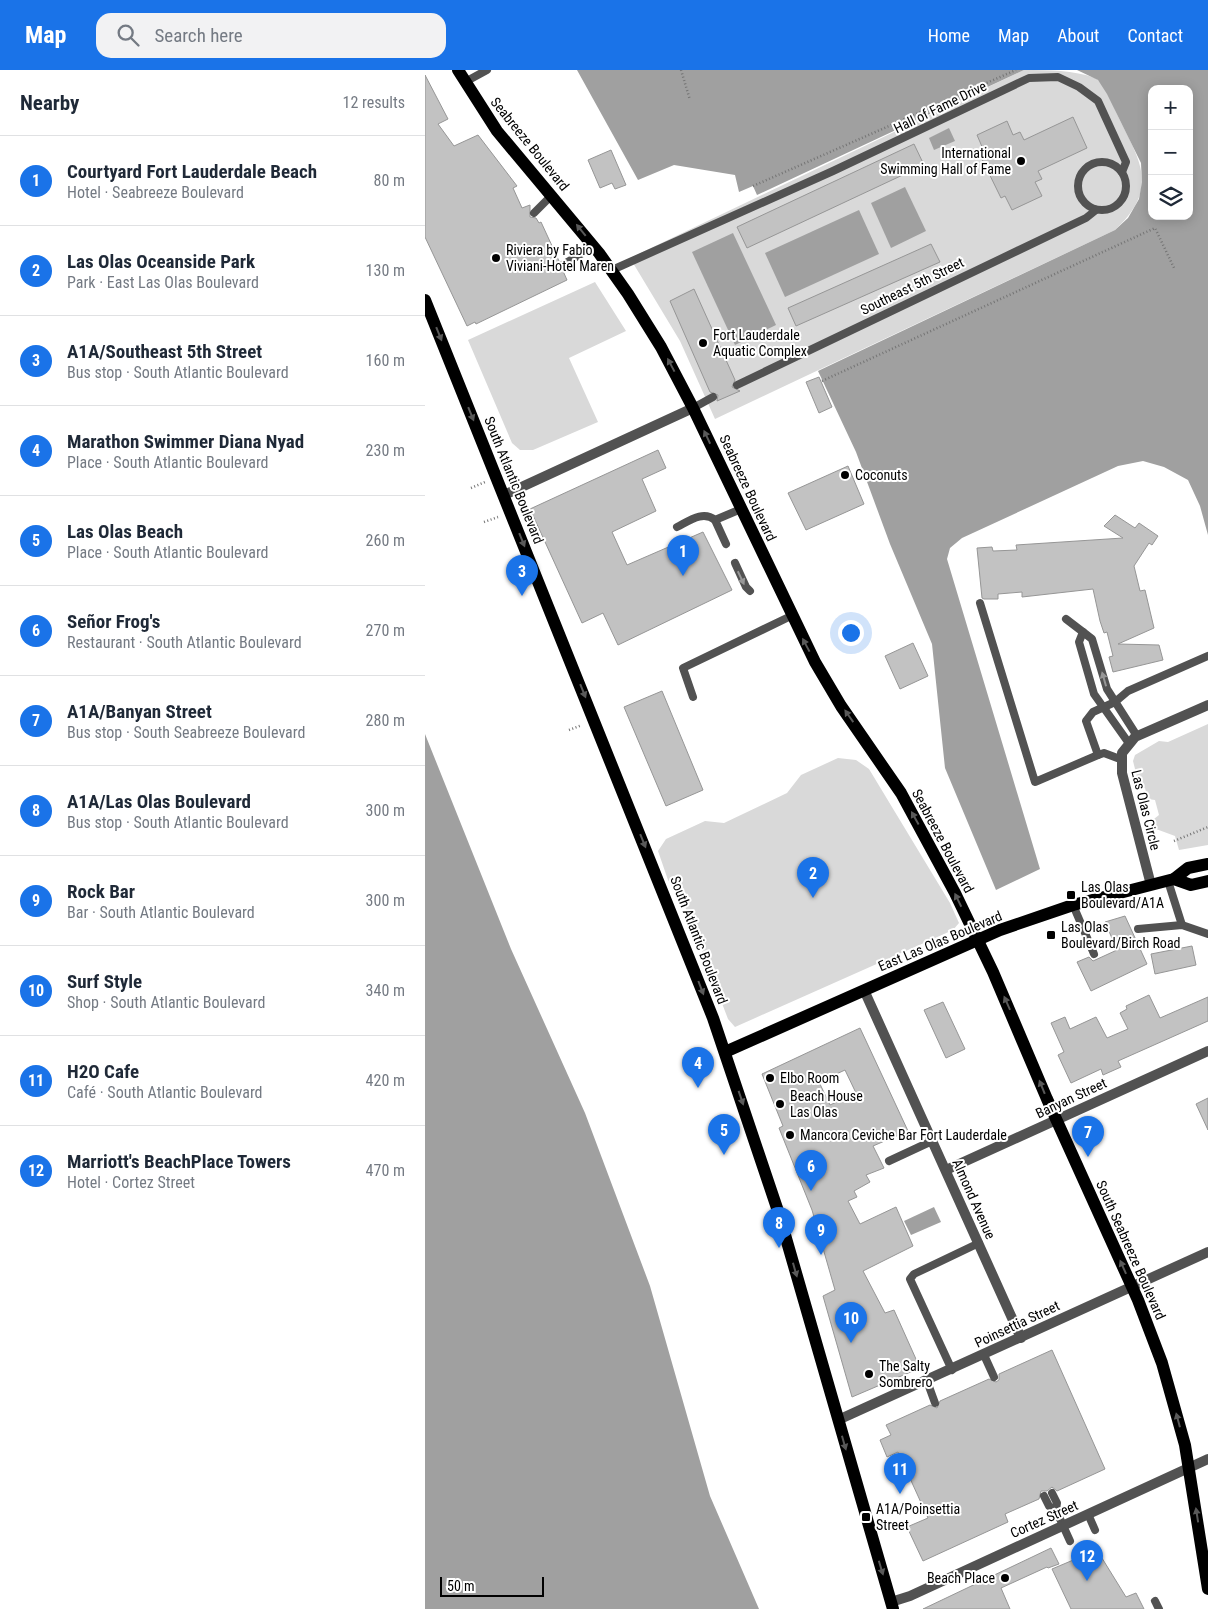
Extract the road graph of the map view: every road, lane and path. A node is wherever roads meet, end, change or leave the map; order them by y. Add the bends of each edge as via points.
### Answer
1 (458, 70) edge
2 (487, 70) edge
3 (681, 70) edge
4 (1016, 70) edge
5 (465, 82) junction
6 (690, 100) dead end
7 (1122, 172) junction
8 (753, 186) dead end
9 (551, 196) junction
10 (1097, 210) junction
11 (534, 214) dead end
12 (594, 246) junction
13 (561, 266) dead end
14 (612, 270) junction
15 (1175, 270) dead end
16 (425, 300) edge
17 (822, 381) dead end
18 (737, 385) dead end
19 (713, 397) dead end
20 (693, 408) junction
21 (485, 482) dead end
22 (471, 488) dead end
23 (504, 495) junction
24 (741, 510) junction
25 (499, 516) dead end
26 (715, 520) junction
27 (484, 522) dead end
28 (677, 527) dead end
29 (725, 544) dead end
30 (735, 563) dead end
31 (750, 591) dead end
32 (980, 603) dead end
33 (791, 616) junction
34 (1066, 619) dead end
35 (1083, 632) junction
36 (1208, 656) edge
37 (693, 697) dead end
38 (1115, 702) junction
39 (1208, 705) edge
40 (1104, 707) junction
41 (582, 725) dead end
42 (569, 730) dead end
43 (1133, 739) junction
44 (1097, 755) junction
45 (1121, 759) junction
46 (1208, 827) edge
47 (1174, 842) dead end
48 (1208, 864) edge
49 (1171, 880) junction
50 (1208, 881) edge
51 (1151, 885) junction
52 (1073, 905) junction
53 (1182, 925) junction
54 (1138, 930) dead end
55 (1208, 934) edge
56 (978, 939) junction
57 (1095, 954) dead end
58 (864, 990) junction
59 (1208, 1051) edge
60 (725, 1052) junction
61 (1056, 1120) junction
62 (933, 1141) junction
63 (889, 1161) dead end
64 (946, 1170) junction
65 (979, 1243) junction
66 (1208, 1252) edge
67 (1132, 1287) junction
68 (1021, 1338) junction
69 (984, 1355) junction
70 (952, 1370) junction
71 (994, 1377) dead end
72 (927, 1381) junction
73 (935, 1403) dead end
74 (838, 1420) junction
75 (1208, 1458) edge
76 (1189, 1467) junction
77 (1048, 1495) dead end
78 (1088, 1514) junction
79 (1063, 1526) junction
80 (1095, 1530) dead end
81 (1069, 1541) dead end
82 (1208, 1589) edge
83 (1155, 1601) dead end
84 (892, 1605) edge
85 (1159, 1609) edge

1 - 5 main road, Seabreeze Boulevard
2 - 5 lane
3 - 6 path
4 - 8 path
5 - 9 main road, Seabreeze Boulevard via 497,131
7 - 10 lane, Southeast 5th Street via 1126,182 1124,197 1113,208
7 - 10 lane via 1105,162 1097,162 1083,170 1077,185 1078,194 1089,207
7 - 14 lane, Hall of Fame Drive via 1126,162 1098,101 1058,77 1029,78 833,171
9 - 11 lane
12 -> 9 main road, Seabreeze Boulevard
10 - 18 lane, Southeast 5th Street
12 - 13 lane
12 - 14 main road, Seabreeze Boulevard
20 -> 14 main road, Seabreeze Boulevard via 661,347
15 - 17 path via 1155,228
16 -> 23 main road, South Atlantic Boulevard
19 - 20 lane
20 - 23 street
24 -> 20 main road, Seabreeze Boulevard
21 - 22 path
23 -> 60 main road, South Atlantic Boulevard
24 - 26 lane
24 - 33 main road, Seabreeze Boulevard
25 - 27 path
26 - 28 lane via 703,515
26 - 29 lane
30 -> 31 lane
32 - 44 lane via 1035,782
33 - 37 lane via 683,668
56 -> 33 main road, Seabreeze Boulevard via 908,806 830,688
34 - 35 lane
38 -> 35 lane via 1107,689 1092,638
35 - 40 lane via 1079,642 1094,694
36 - 38 lane via 1128,691
38 - 40 lane
38 - 43 lane
39 - 43 street
40 - 43 lane
40 - 44 lane via 1093,712 1086,721
41 - 42 path
43 - 45 street, Las Olas Circle
44 - 45 lane via 1104,753
45 - 51 street, Las Olas Circle
46 - 47 path
48 - 49 main road, East Las Olas Boulevard via 1188,868
49 - 50 main road, East Las Olas Boulevard via 1191,885
49 - 51 main road, East Las Olas Boulevard
49 - 53 lane
51 - 52 main road, East Las Olas Boulevard
52 - 56 main road, East Las Olas Boulevard
52 - 57 lane
53 - 54 lane
53 - 55 lane
56 - 58 main road, East Las Olas Boulevard
61 -> 56 main road, South Seabreeze Boulevard
58 - 60 main road, East Las Olas Boulevard
58 - 62 street, Almond Avenue
59 - 61 street, Banyan Street
60 -> 74 main road, South Atlantic Boulevard via 776,1205
61 - 64 street, Banyan Street
67 -> 61 main road, South Seabreeze Boulevard
62 - 63 lane
62 - 64 street, Almond Avenue
64 - 65 street, Almond Avenue
65 - 68 street, Almond Avenue
65 - 70 lane via 914,1274 910,1279
66 - 67 street, Poinsettia Street
67 - 68 street, Poinsettia Street
76 -> 67 main road, South Seabreeze Boulevard via 1166,1376
68 - 69 street, Poinsettia Street
69 - 70 street, Poinsettia Street
69 - 71 lane
70 - 72 street, Poinsettia Street
72 - 73 lane
72 - 74 street, Poinsettia Street
74 -> 84 main road, South Atlantic Boulevard
75 - 76 street, Cortez Street
76 - 78 street, Cortez Street
82 -> 76 main road, South Seabreeze Boulevard
77 - 79 lane via 1057,1503 1056,1510
78 - 79 street, Cortez Street
78 - 80 lane
79 - 81 lane
79 - 84 street, Cortez Street
83 - 85 lane

